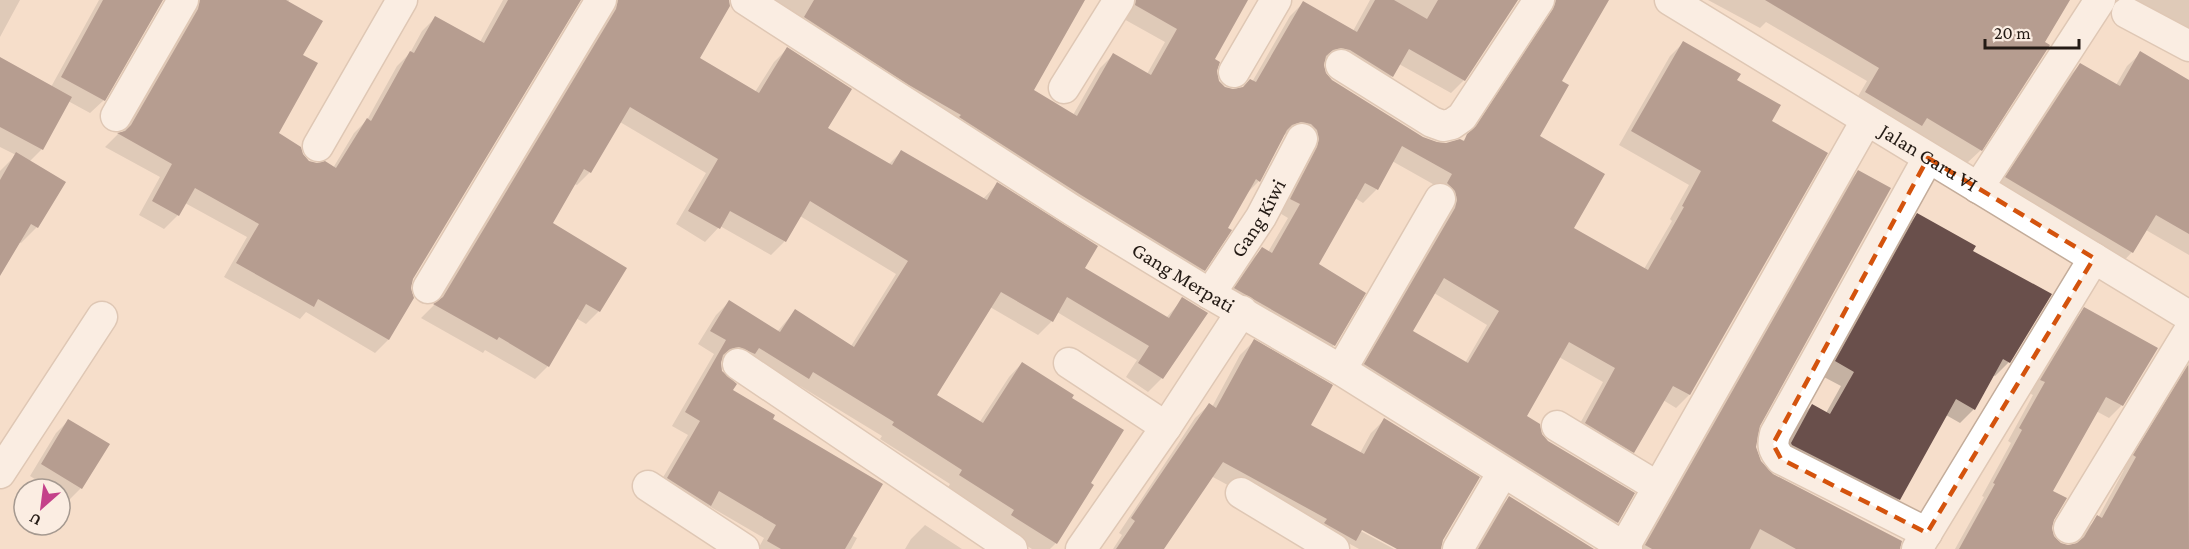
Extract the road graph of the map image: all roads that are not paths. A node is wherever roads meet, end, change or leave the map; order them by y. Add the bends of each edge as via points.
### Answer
1 (183, 0) edge
2 (402, 0) edge
3 (601, 0) edge
4 (746, 0) edge
5 (1119, 0) edge
6 (1276, 0) edge
7 (1539, 0) edge
8 (1670, 0) edge
9 (2096, 2) edge
10 (2127, 14) dead end
11 (2189, 46) edge
12 (1341, 65) dead end
13 (1234, 72) dead end
14 (1064, 88) dead end
15 (116, 116) dead end
16 (1866, 121) junction
17 (1302, 139) dead end
18 (318, 146) dead end
19 (1928, 158) junction
20 (1978, 188) junction
21 (1440, 199) dead end
22 (2094, 258) junction
23 (428, 288) dead end
24 (1210, 294) junction
25 (1242, 311) junction
26 (102, 316) dead end
27 (2189, 316) edge
28 (2189, 331) edge
29 (1069, 363) dead end
30 (738, 364) dead end
31 (1341, 370) junction
32 (1557, 426) dead end
33 (1166, 427) junction
34 (1503, 472) junction
35 (0, 473) edge
36 (648, 486) dead end
37 (1658, 487) junction
38 (1241, 493) dead end
39 (2069, 528) dead end
40 (1922, 541) edge
41 (1625, 548) edge
42 (744, 549) edge
43 (1012, 549) edge
44 (1081, 549) edge
45 (1334, 549) edge
46 (1458, 549) edge

1 - 15 street
2 - 18 street
3 - 23 street
4 - 24 street, Gang Merpati
5 - 14 street
6 - 13 street
7 - 12 street via 1462,117 1452,124 1432,123
8 - 16 street, Jalan Garu VI
9 - 20 street
10 - 11 street
16 - 19 street, Jalan Garu VI
16 - 37 street
17 - 24 street, Gang Kiwi via 1261,217
19 - 20 street, Jalan Garu VI
19 - 40 street via 1775,434 1773,444 1781,459
20 - 22 street, Jalan Garu VI
21 - 31 street
22 - 27 street, Jalan Garu VI
22 - 40 street
24 - 25 street, Gang Merpati
25 - 31 street, Gang Merpati
25 - 33 street
26 - 35 street
28 - 39 street
29 - 33 street
30 - 43 street
31 - 34 street, Gang Merpati
32 - 37 street
33 - 44 street
34 - 41 street, Gang Merpati
34 - 46 street
36 - 42 street
37 - 41 street
38 - 45 street

